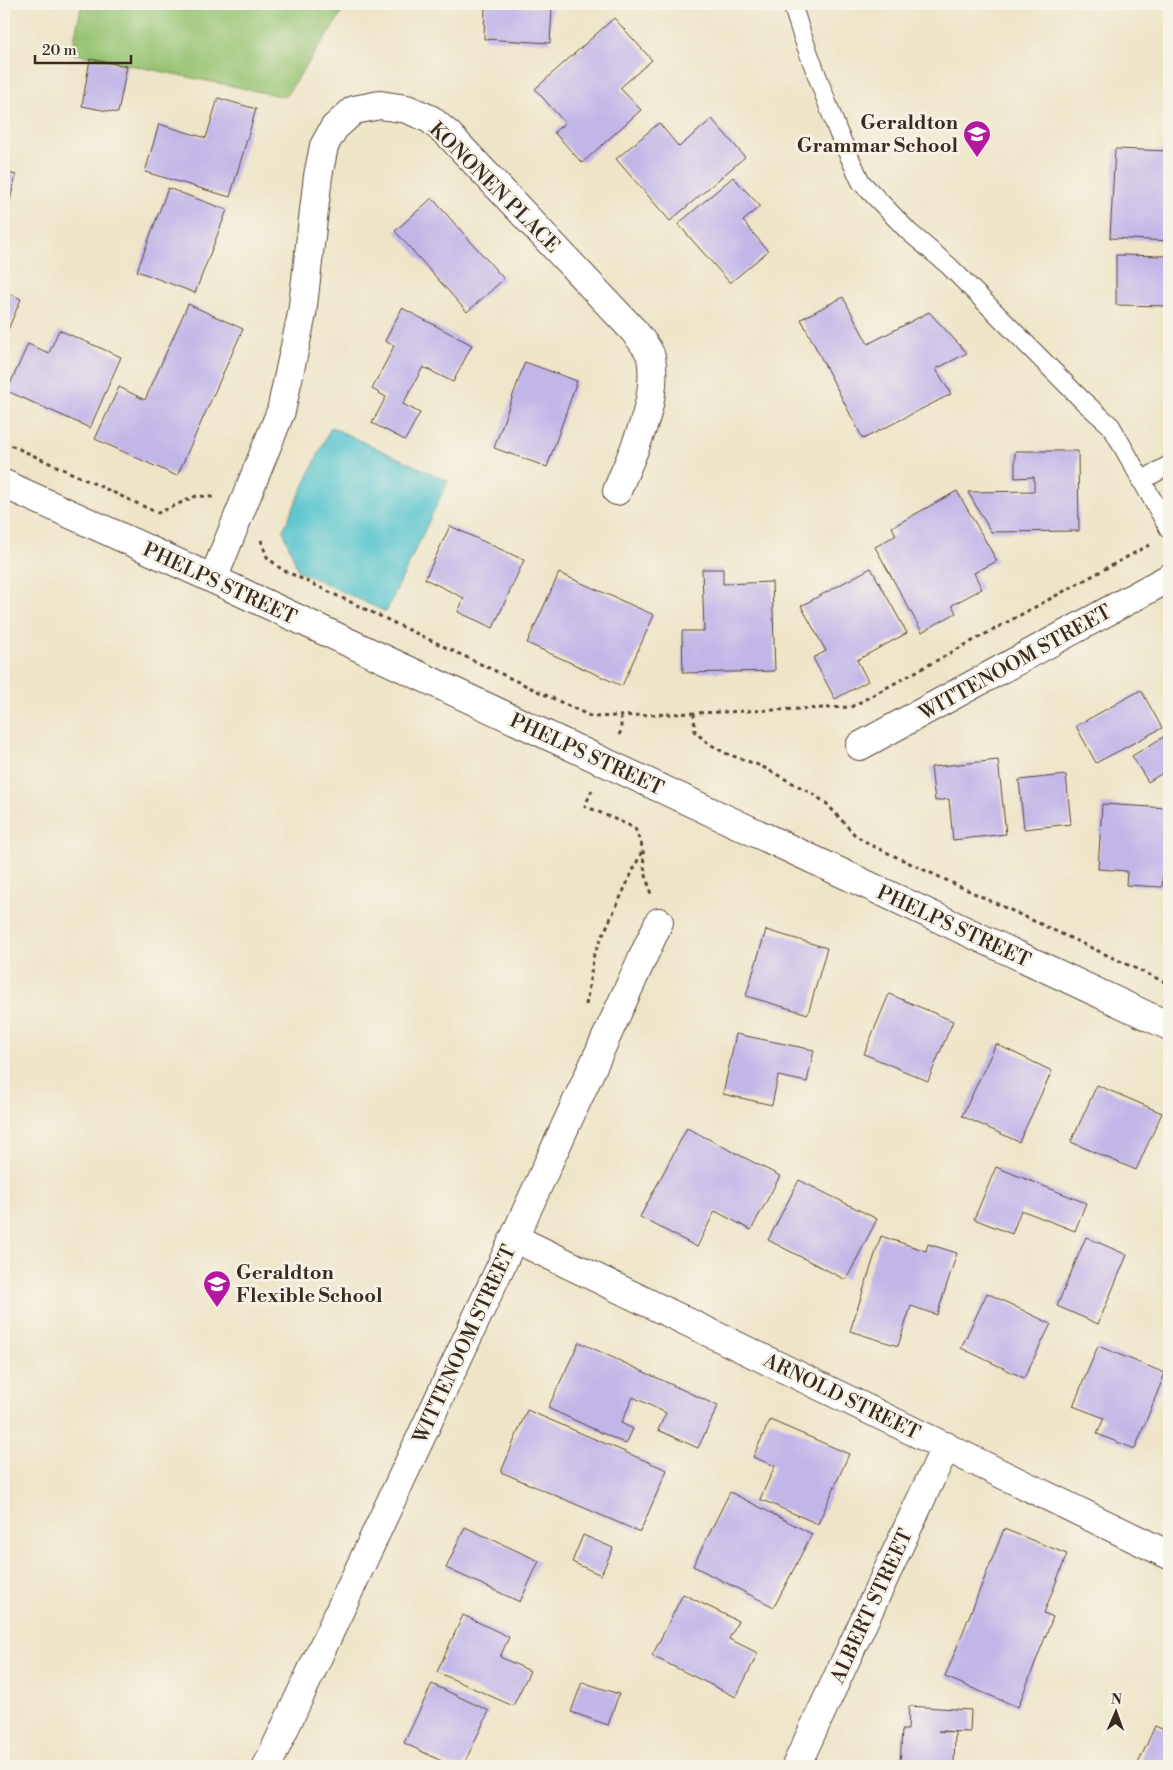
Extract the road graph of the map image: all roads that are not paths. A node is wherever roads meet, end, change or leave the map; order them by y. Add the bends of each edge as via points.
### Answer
1 (792, 4) edge
2 (1169, 465) edge
3 (1141, 480) junction
4 (10, 485) edge
5 (617, 491) dead end
6 (1169, 529) edge
7 (1169, 578) edge
8 (213, 579) junction
9 (860, 746) dead end
10 (659, 922) road end
11 (1169, 1026) edge
12 (514, 1238) junction
13 (946, 1446) junction
14 (1169, 1555) edge
15 (267, 1766) edge
16 (796, 1766) edge

1 - 3 lane via 838,132 861,182 1111,426
2 - 3 lane
3 - 6 lane
4 - 8 street, PHELPS STREET
5 - 8 street, KONONEN PLACE via 646,416 652,384 650,355 634,331 450,136 430,119 407,108 380,105 354,110 334,128 324,146 302,314 281,411
7 - 9 street, WITTENOOM STREET
8 - 11 street, PHELPS STREET
10 - 12 street, WITTENOOM STREET
12 - 13 street, ARNOLD STREET
12 - 15 street, WITTENOOM STREET
13 - 14 street, ARNOLD STREET
13 - 16 street, ALBERT STREET

